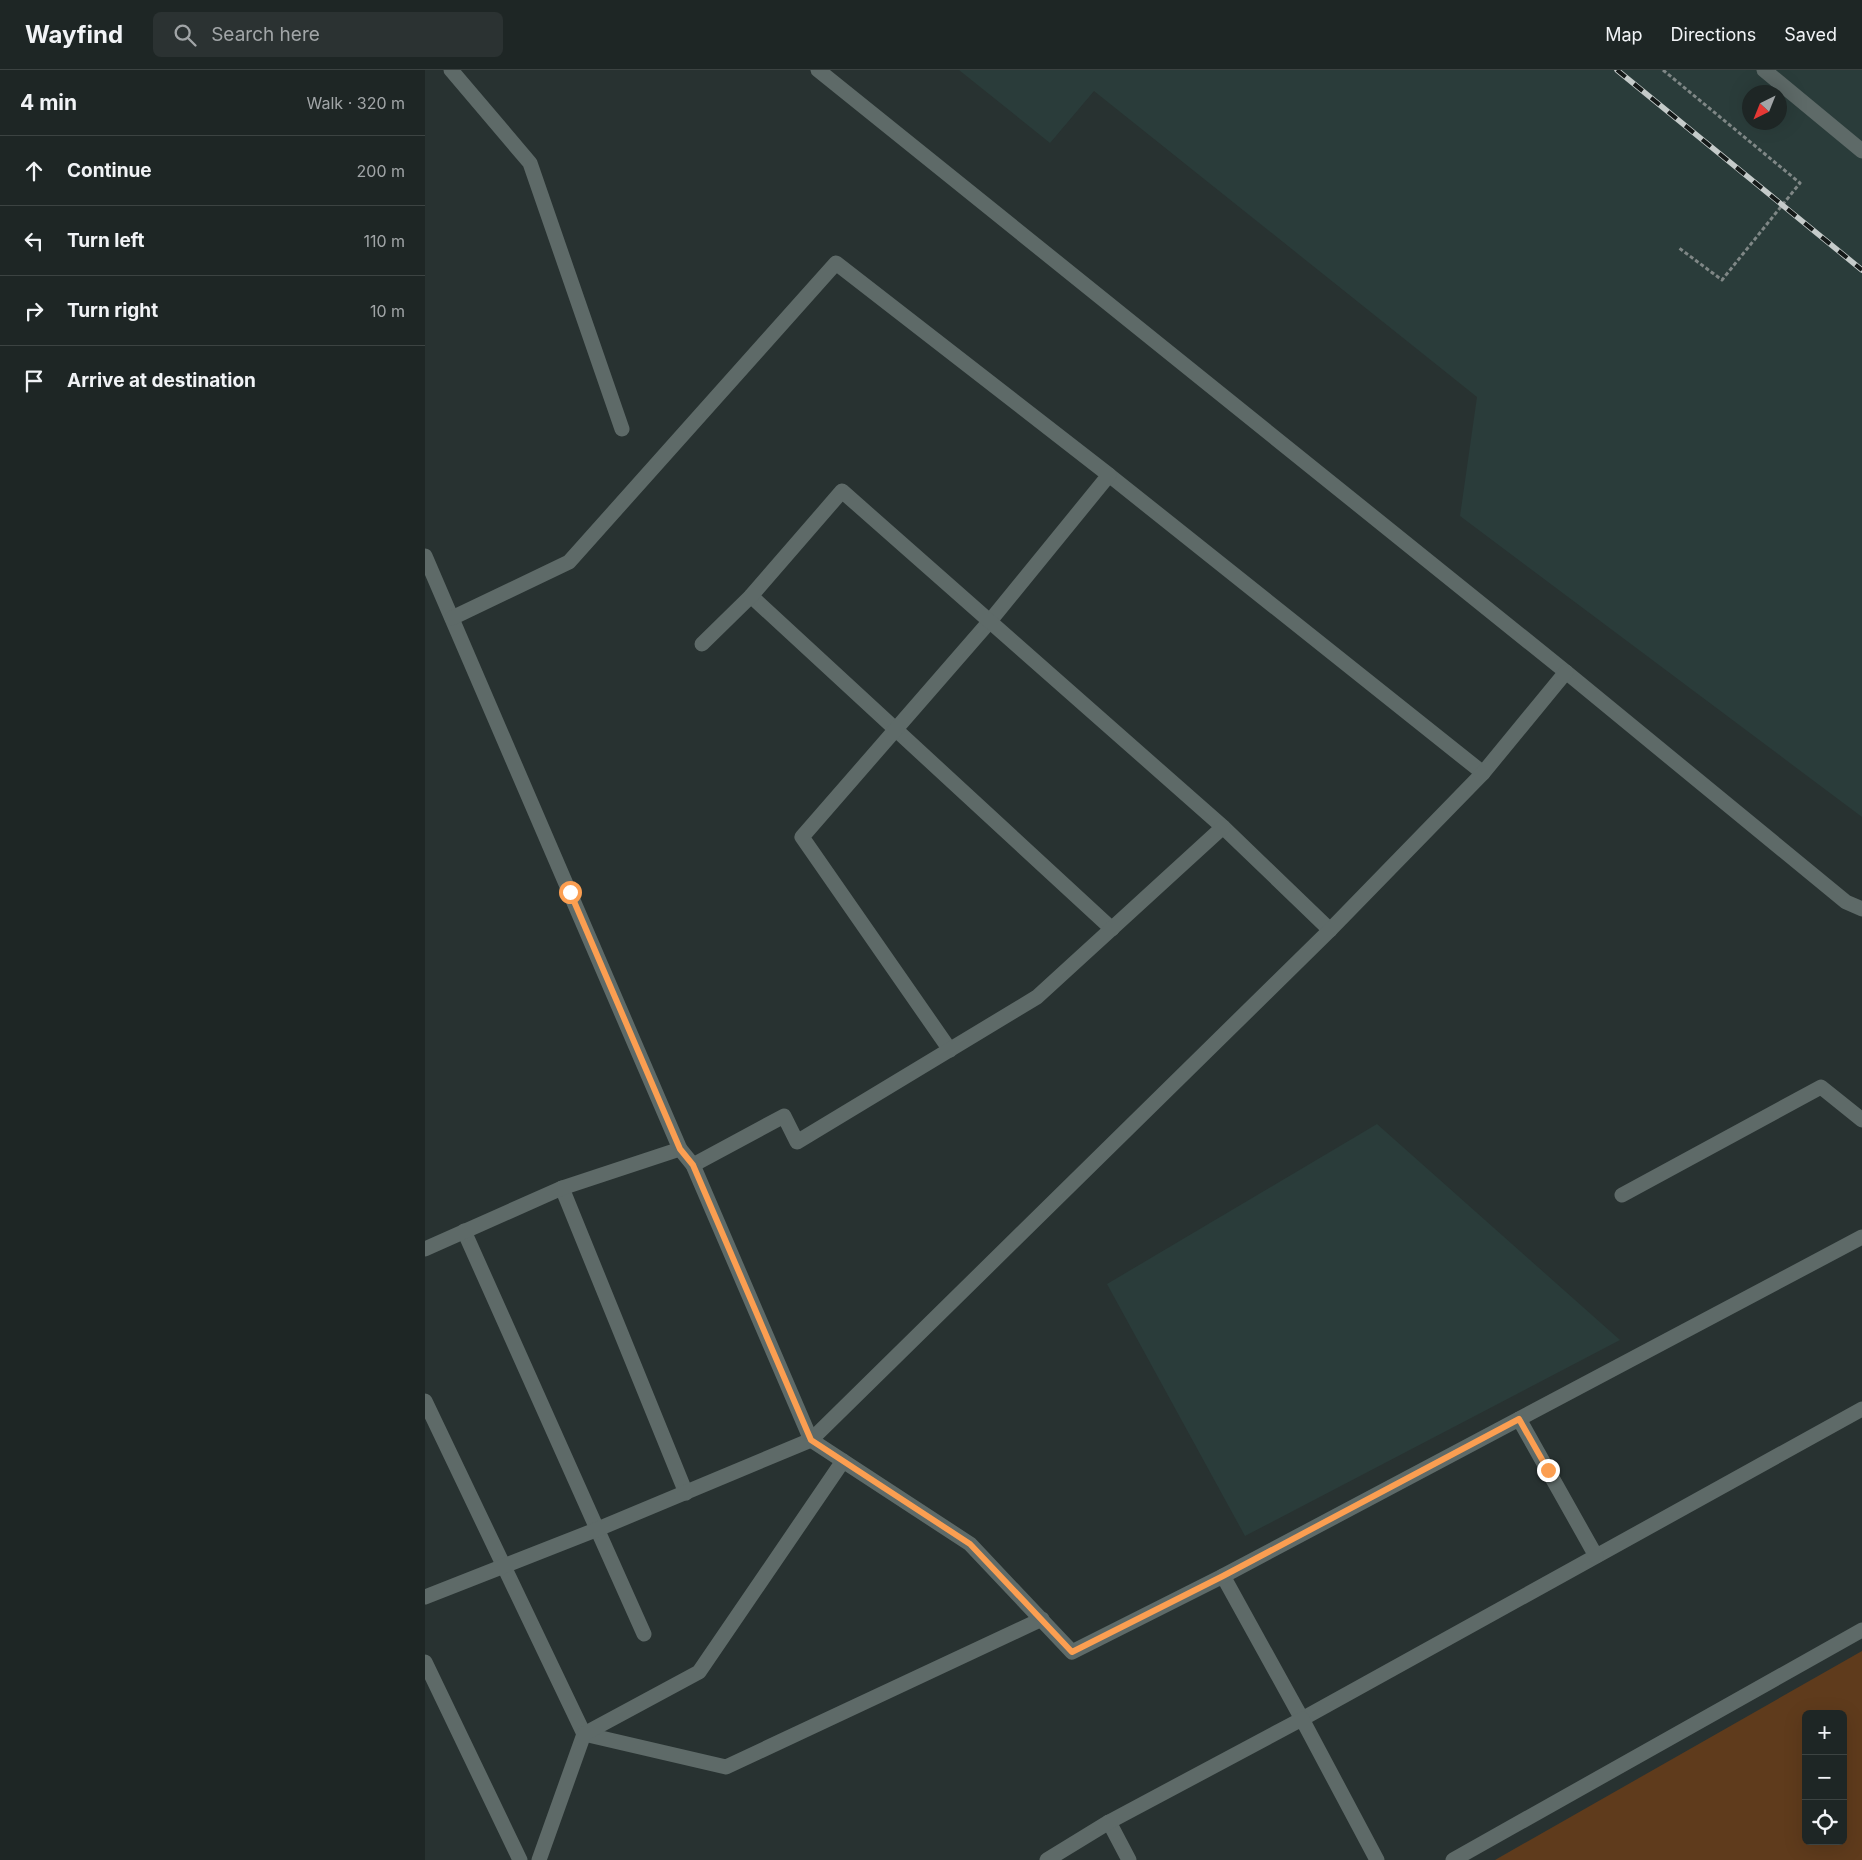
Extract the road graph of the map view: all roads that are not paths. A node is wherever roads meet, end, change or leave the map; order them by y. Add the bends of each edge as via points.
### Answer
1 (451, 70) edge
2 (818, 70) edge
3 (1764, 70) edge
4 (1862, 151) edge
5 (622, 429) dead end
6 (1109, 476) junction
7 (425, 556) edge
8 (751, 596) junction
9 (452, 618) junction
10 (990, 621) junction
11 (701, 644) dead end
12 (1566, 672) junction
13 (895, 729) junction
14 (1483, 772) junction
15 (1223, 827) junction
16 (1862, 910) edge
17 (1112, 929) junction
18 (1331, 930) junction
19 (951, 1050) junction
20 (1862, 1120) edge
21 (680, 1149) junction
22 (693, 1165) junction
23 (562, 1188) junction
24 (1622, 1195) dead end
25 (464, 1231) junction
26 (1862, 1236) edge
27 (425, 1249) edge
28 (425, 1401) edge
29 (1862, 1409) edge
30 (1519, 1419) junction
31 (811, 1440) junction
32 (843, 1461) junction
33 (686, 1493) junction
34 (598, 1529) junction
35 (1596, 1556) junction
36 (503, 1566) junction
37 (1223, 1576) junction
38 (425, 1597) edge
39 (1042, 1619) junction
40 (1862, 1630) edge
41 (644, 1634) dead end
42 (425, 1662) edge
43 (1302, 1719) junction
44 (584, 1734) junction
45 (1109, 1822) junction
46 (520, 1860) edge
47 (539, 1860) edge
48 (1047, 1860) edge
49 (1129, 1860) edge
50 (1377, 1860) edge
51 (1453, 1860) edge

1 - 5 street via 530,163
2 - 12 street
3 - 4 street
6 - 9 street via 836,262 569,562
6 - 10 street
6 - 14 street
7 - 9 street
8 - 10 street via 842,491
8 - 11 street
8 - 13 street
9 - 21 street
10 - 13 street
10 - 15 street
12 - 14 street
12 - 16 street via 1846,902
13 - 17 street
13 - 19 street via 802,836
14 - 18 street
15 - 17 street
15 - 18 street
17 - 19 street via 1037,997
18 - 31 street
19 - 22 street via 797,1142 784,1116
20 - 24 street via 1821,1087
21 - 22 street
21 - 23 street
22 - 31 street
23 - 25 street
23 - 33 street
25 - 27 street
25 - 34 street
26 - 30 street
28 - 36 street
29 - 35 street
30 - 35 street
30 - 37 street
31 - 32 street
31 - 33 street
32 - 39 street via 970,1544
32 - 44 street via 699,1672
33 - 34 street
34 - 36 street
34 - 41 street
35 - 43 street
36 - 38 street
36 - 44 street
37 - 39 street via 1072,1652
37 - 43 street
39 - 44 street via 726,1767
40 - 51 street
42 - 46 street
43 - 45 street
43 - 50 street
44 - 47 street
45 - 48 street
45 - 49 street

